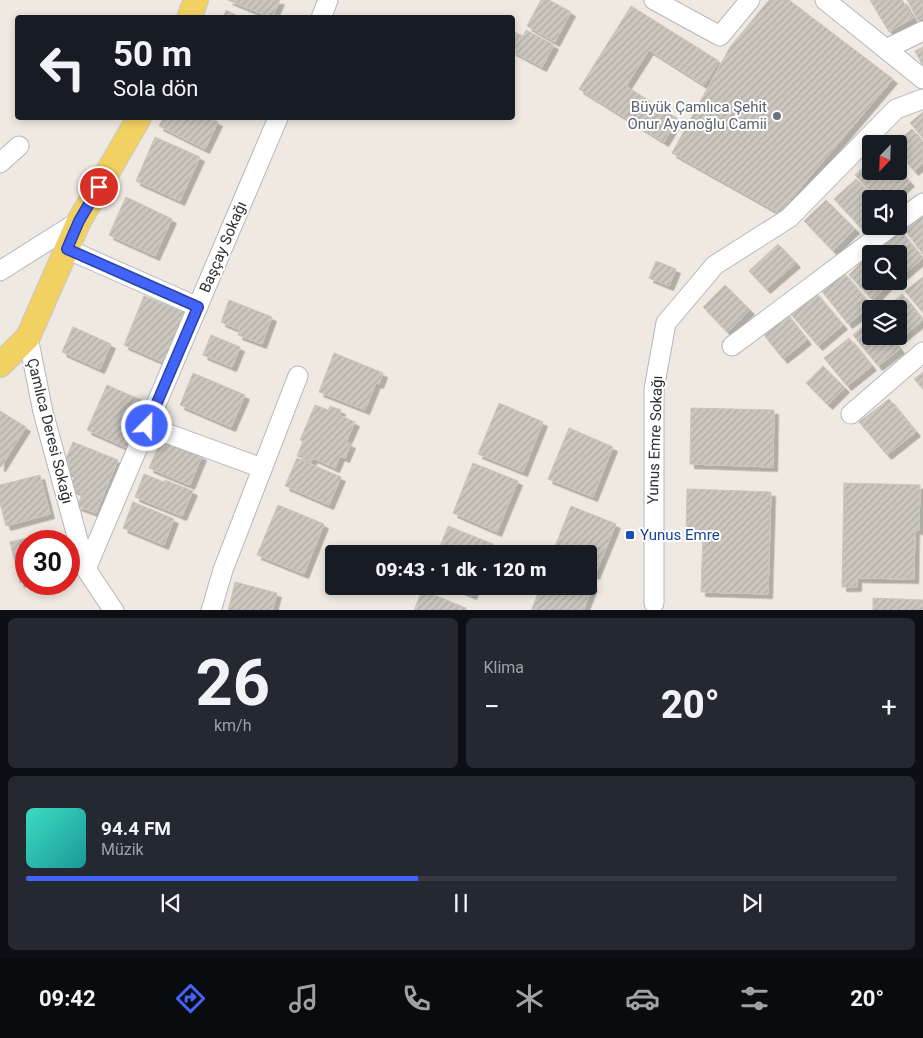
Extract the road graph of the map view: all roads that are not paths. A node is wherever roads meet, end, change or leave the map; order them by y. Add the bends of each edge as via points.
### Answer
1 (196, 0) edge
2 (328, 0) edge
3 (654, 0) edge
4 (750, 0) edge
5 (825, 0) edge
6 (190, 15) edge
7 (322, 15) edge
8 (923, 31) edge
9 (886, 49) junction
10 (923, 79) edge
11 (923, 98) edge
12 (138, 120) edge
13 (277, 120) edge
14 (19, 146) dead end
15 (0, 164) edge
16 (923, 203) edge
17 (907, 215) edge
18 (79, 221) junction
19 (880, 235) edge
20 (67, 249) junction
21 (0, 271) edge
22 (198, 307) junction
23 (28, 337) junction
24 (732, 346) dead end
25 (923, 352) edge
26 (0, 365) edge
27 (298, 376) dead end
28 (851, 414) dead end
29 (147, 426) junction
30 (262, 468) junction
31 (86, 569) junction
32 (653, 608) edge
33 (114, 610) edge
34 (212, 610) edge

1 - 6 main road
2 - 7 street
3 - 4 street via 720,36
5 - 9 street
8 - 9 street
9 - 10 street
11 - 32 street, Yunus Emre Sokağı via 896,109 788,218 715,265 666,324 654,389
12 - 18 main road, Çamlıca Deresi Sokağı
13 - 22 street, Başçay Sokağı
14 - 15 street
16 - 17 street
18 - 20 main road, Çamlıca Deresi Sokağı
18 - 21 street
19 - 24 street
20 - 22 street
20 - 23 main road, Çamlıca Deresi Sokağı
22 - 29 street, Başçay Sokağı
23 - 26 main road
23 - 31 street, Çamlıca Deresi Sokağı via 43,412
25 - 28 street
27 - 30 street
29 - 30 street
29 - 31 street, Başçay Sokağı
30 - 34 street via 223,570
31 - 33 street, Çamlıca Deresi Sokağı

